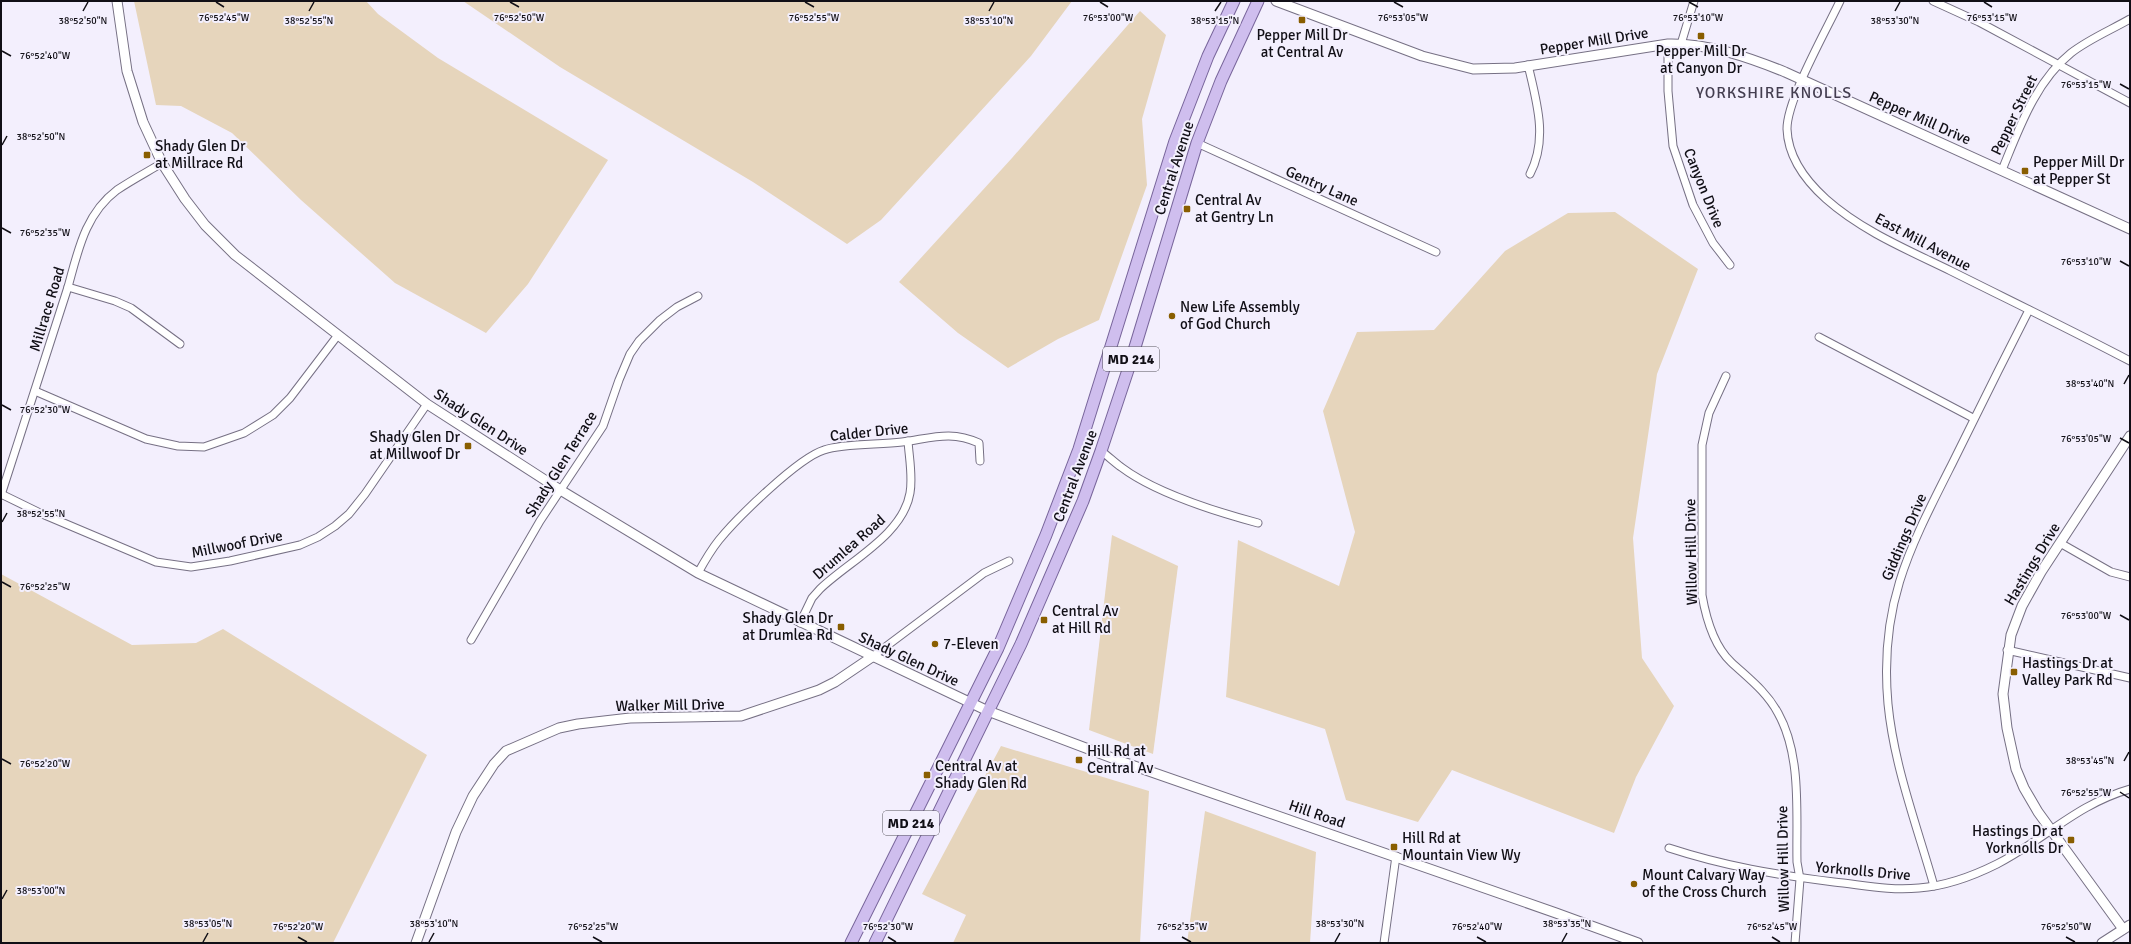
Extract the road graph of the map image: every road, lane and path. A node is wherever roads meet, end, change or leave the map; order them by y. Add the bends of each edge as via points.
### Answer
1 (117, 1) edge
2 (1234, 1) edge
3 (1258, 1) edge
4 (1276, 1) edge
5 (1694, 1) edge
6 (1840, 1) edge
7 (1933, 1) edge
8 (2130, 19) edge
9 (1668, 44) junction
10 (1681, 44) junction
11 (2058, 64) junction
12 (1528, 65) junction
13 (1802, 80) junction
14 (2130, 103) edge
15 (1197, 143) junction
16 (162, 163) junction
17 (2002, 170) junction
18 (1530, 174) dead end
19 (2130, 229) edge
20 (1436, 252) dead end
21 (1730, 265) dead end
22 (68, 287) junction
23 (698, 296) dead end
24 (2029, 310) junction
25 (338, 335) junction
26 (1819, 338) dead end
27 (180, 344) dead end
28 (2130, 361) edge
29 (1726, 376) dead end
30 (35, 391) junction
31 (427, 404) junction
32 (1973, 418) junction
33 (2130, 436) edge
34 (908, 441) junction
35 (1101, 451) junction
36 (980, 461) dead end
37 (562, 490) junction
38 (1, 495) edge
39 (1258, 523) dead end
40 (2060, 543) junction
41 (1009, 561) dead end
42 (698, 573) junction
43 (2130, 577) edge
44 (800, 623) junction
45 (471, 640) dead end
46 (2007, 650) junction
47 (872, 658) junction
48 (2130, 678) edge
49 (969, 703) junction
50 (988, 711) junction
51 (2130, 789) edge
52 (2051, 830) junction
53 (1669, 848) dead end
54 (1396, 856) junction
55 (1800, 879) junction
56 (1934, 886) junction
57 (2126, 927) edge
58 (1624, 941) edge
59 (416, 943) edge
60 (851, 943) edge
61 (875, 943) edge
62 (1384, 943) edge
63 (1638, 943) edge
64 (1795, 943) edge
65 (2102, 943) edge

1 - 16 street, Shady Glen Drive via 127,71 148,135
2 - 49 main road, Central Avenue / MD 214 via 1208,56 1175,141 1079,449 1016,608
3 - 15 main road, Central Avenue / MD 214 via 1221,81
4 - 12 street, Pepper Mill Drive via 1448,64 1474,69
5 - 10 street
6 - 13 street, East Mill Avenue
7 - 11 street
8 - 11 street, Pepper Street via 2079,47
9 - 10 street, Pepper Mill Drive
9 - 12 street, Pepper Mill Drive
9 - 21 street, Canyon Drive via 1668,92 1673,146 1694,205 1713,244
10 - 13 street, Pepper Mill Drive via 1750,59
11 - 14 street
11 - 17 street, Pepper Street via 2048,75 2033,102
12 - 18 street via 1538,109 1541,138 1538,156
13 - 17 street, Pepper Mill Drive
13 - 24 street, East Mill Avenue via 1790,113 1788,135 1800,168 1818,191 1839,209 1888,240
15 - 20 street, Gentry Lane
15 - 35 main road, Central Avenue / MD 214
16 - 22 street, Millrace Road via 118,190 96,212 76,253
16 - 25 street, Shady Glen Drive via 185,199 225,246
17 - 19 street, Pepper Mill Drive
22 - 27 street via 131,308
22 - 30 street, Millrace Road
23 - 37 street, Shady Glen Terrace via 669,313 639,341 625,365 604,426
24 - 28 street, East Mill Avenue
24 - 32 street, Giddings Drive
25 - 30 street via 290,398 273,415 244,433 204,447 178,446 146,439
25 - 31 street, Shady Glen Drive
26 - 32 street
29 - 55 street, Willow Hill Drive via 1709,413 1702,446 1702,595 1707,619 1720,649 1761,688 1778,713 1790,739 1794,761 1797,862
30 - 38 street, Millrace Road
31 - 37 street, Shady Glen Drive
31 - 38 street, Millwoof Drive via 365,494 349,514 334,526 318,537 300,544 230,561 191,567 156,562
32 - 56 street, Giddings Drive via 1905,562 1894,600 1887,642 1888,704 1895,744
33 - 40 street, Hastings Drive
34 - 36 street, Calder Drive via 947,434 964,436 979,443
34 - 42 street, Calder Drive via 835,447 811,456 764,494 724,534
34 - 44 street, Drumlea Road via 910,490 901,516 888,533 820,589 812,598
35 - 39 street via 1121,468 1164,490
35 - 50 main road, Central Avenue / MD 214 via 1054,571
37 - 42 street, Shady Glen Drive
37 - 45 street, Shady Glen Terrace via 540,521
40 - 43 street via 2112,572
40 - 46 street, Hastings Drive via 2022,606
41 - 47 street, Walker Mill Drive via 984,573
42 - 44 street, Shady Glen Drive
44 - 47 street, Shady Glen Drive
46 - 48 street
46 - 52 street, Hastings Drive via 2003,709 2016,768 2032,804
47 - 49 street, Shady Glen Drive
47 - 59 street, Walker Mill Drive via 819,690 741,716 630,718 578,724 558,728 506,751 473,796 456,832
49 - 50 street, Shady Glen Drive
49 - 60 main road, Central Avenue / MD 214
50 - 54 street, Hill Road via 1120,761
50 - 61 main road, Central Avenue / MD 214
51 - 52 street, Yorknolls Drive via 2080,810
52 - 56 street, Yorknolls Drive via 1994,866
52 - 57 street, Hastings Drive
53 - 55 street, Yorknolls Drive via 1746,869
54 - 58 street, Hill Road
54 - 62 street
55 - 56 street, Yorknolls Drive via 1892,889
55 - 64 street, Willow Hill Drive
57 - 65 street
58 - 63 street, Hill Road

